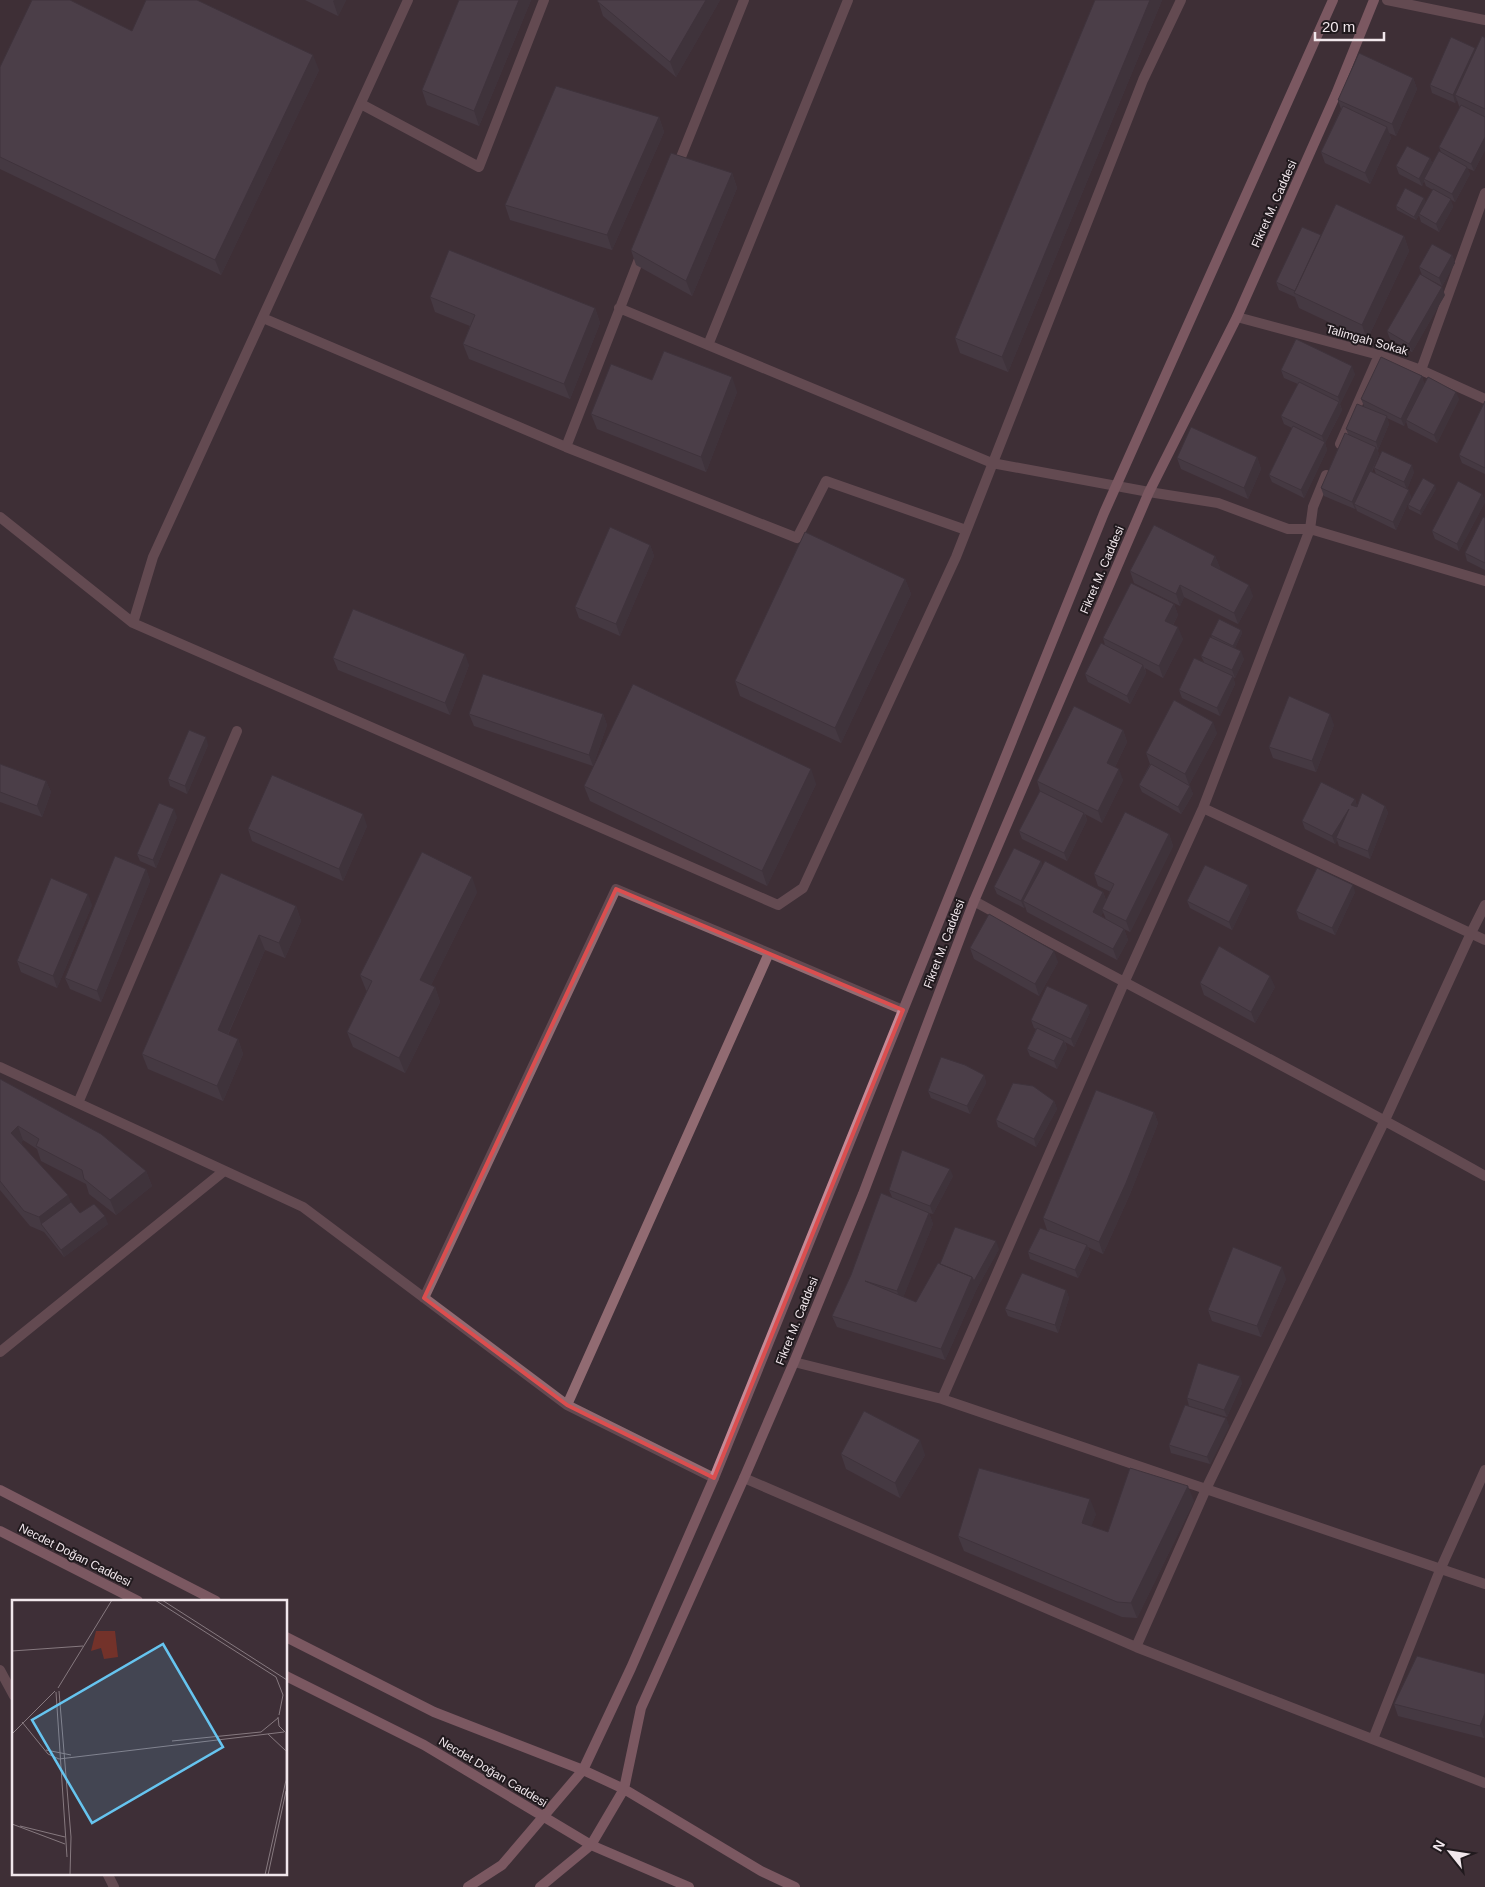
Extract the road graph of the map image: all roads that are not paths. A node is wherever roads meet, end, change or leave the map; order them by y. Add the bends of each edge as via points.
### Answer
1 (408, 0) edge
2 (544, 0) edge
3 (744, 0) edge
4 (848, 0) edge
5 (1181, 0) edge
6 (1333, 0) edge
7 (1374, 0) edge
8 (1388, 0) edge
9 (1485, 20) edge
10 (361, 104) junction
11 (672, 176) edge
12 (1485, 193) edge
13 (644, 247) edge
14 (619, 308) junction
15 (1237, 317) junction
16 (263, 318) junction
17 (708, 344) junction
18 (1379, 355) junction
19 (1421, 370) junction
20 (1485, 399) edge
21 (566, 447) junction
22 (992, 463) junction
23 (1116, 486) junction
24 (1148, 492) junction
25 (0, 516) edge
26 (1310, 529) junction
27 (966, 530) junction
28 (1485, 581) edge
29 (133, 622) junction
30 (237, 731) dead end
31 (1203, 808) junction
32 (974, 901) junction
33 (1485, 905) edge
34 (1471, 933) junction
35 (1485, 940) edge
36 (769, 953) junction
37 (1124, 983) junction
38 (903, 1010) junction
39 (0, 1067) edge
40 (78, 1103) junction
41 (1385, 1120) junction
42 (224, 1170) junction
43 (1485, 1176) edge
44 (424, 1298) junction
45 (0, 1352) edge
46 (794, 1362) junction
47 (942, 1398) junction
48 (567, 1406) junction
49 (1485, 1470) edge
50 (714, 1478) junction
51 (744, 1478) junction
52 (1206, 1489) junction
53 (0, 1490) edge
54 (0, 1531) edge
55 (1440, 1570) junction
56 (1485, 1584) edge
57 (136, 1600) edge
58 (214, 1600) edge
59 (288, 1638) edge
60 (1136, 1647) junction
61 (0, 1670) edge
62 (288, 1677) edge
63 (12, 1692) edge
64 (1373, 1739) junction
65 (583, 1770) junction
66 (1485, 1783) edge
67 (624, 1790) junction
68 (543, 1817) junction
69 (591, 1845) junction
70 (108, 1874) edge
71 (114, 1887) edge
72 (468, 1887) edge
73 (540, 1887) edge
74 (689, 1887) edge
75 (795, 1887) edge

1 - 10 street
2 - 10 street via 479,167
3 - 11 street
4 - 17 street
5 - 22 street via 1143,80
6 - 23 main road
7 - 15 main road, Fikret M. Caddesi
8 - 9 street
10 - 16 street
12 - 19 street
13 - 14 street
14 - 17 street
14 - 21 street
15 - 18 street, Talimgah Sokak
15 - 24 main road, Fikret M. Caddesi
16 - 21 street
16 - 29 street via 153,557
17 - 22 street
18 - 19 street, Talimgah Sokak
18 - 26 street via 1313,507
19 - 20 street, Talimgah Sokak
21 - 27 street via 797,538 826,481
22 - 23 street
22 - 27 street
23 - 24 street
23 - 38 main road
24 - 26 street via 1218,503 1288,529
24 - 32 main road, Fikret M. Caddesi
25 - 29 street
26 - 28 street
26 - 31 street
27 - 29 street via 803,888 778,905
30 - 40 street
31 - 34 street
31 - 37 street
32 - 37 street
32 - 46 main road, Fikret M. Caddesi via 863,1194
33 - 34 street
34 - 35 street
34 - 41 street
36 - 38 street
36 - 44 street via 616,889
36 - 48 street
37 - 41 street
37 - 47 street
38 - 50 main road
39 - 40 street
40 - 42 street
41 - 43 street
41 - 52 street
42 - 44 street via 303,1207
42 - 45 street
44 - 48 street
46 - 47 street
46 - 51 main road, Fikret M. Caddesi
47 - 52 street
48 - 50 street
49 - 55 street
50 - 65 main road
51 - 60 street
51 - 67 main road, Fikret M. Caddesi via 641,1708
52 - 55 street
52 - 60 street
53 - 58 main road
54 - 57 main road, Necdet Doğan Caddesi
55 - 56 street
55 - 64 street
59 - 65 main road via 434,1712
60 - 64 street
61 - 63 street
62 - 68 main road, Necdet Doğan Caddesi via 424,1745
64 - 66 street
65 - 67 main road
65 - 68 main road
67 - 69 main road, Fikret M. Caddesi
67 - 75 main road via 761,1871
68 - 69 main road, Necdet Doğan Caddesi
68 - 72 main road via 502,1865
69 - 73 main road, Fikret M. Caddesi
69 - 74 main road, Necdet Doğan Caddesi
70 - 71 street

